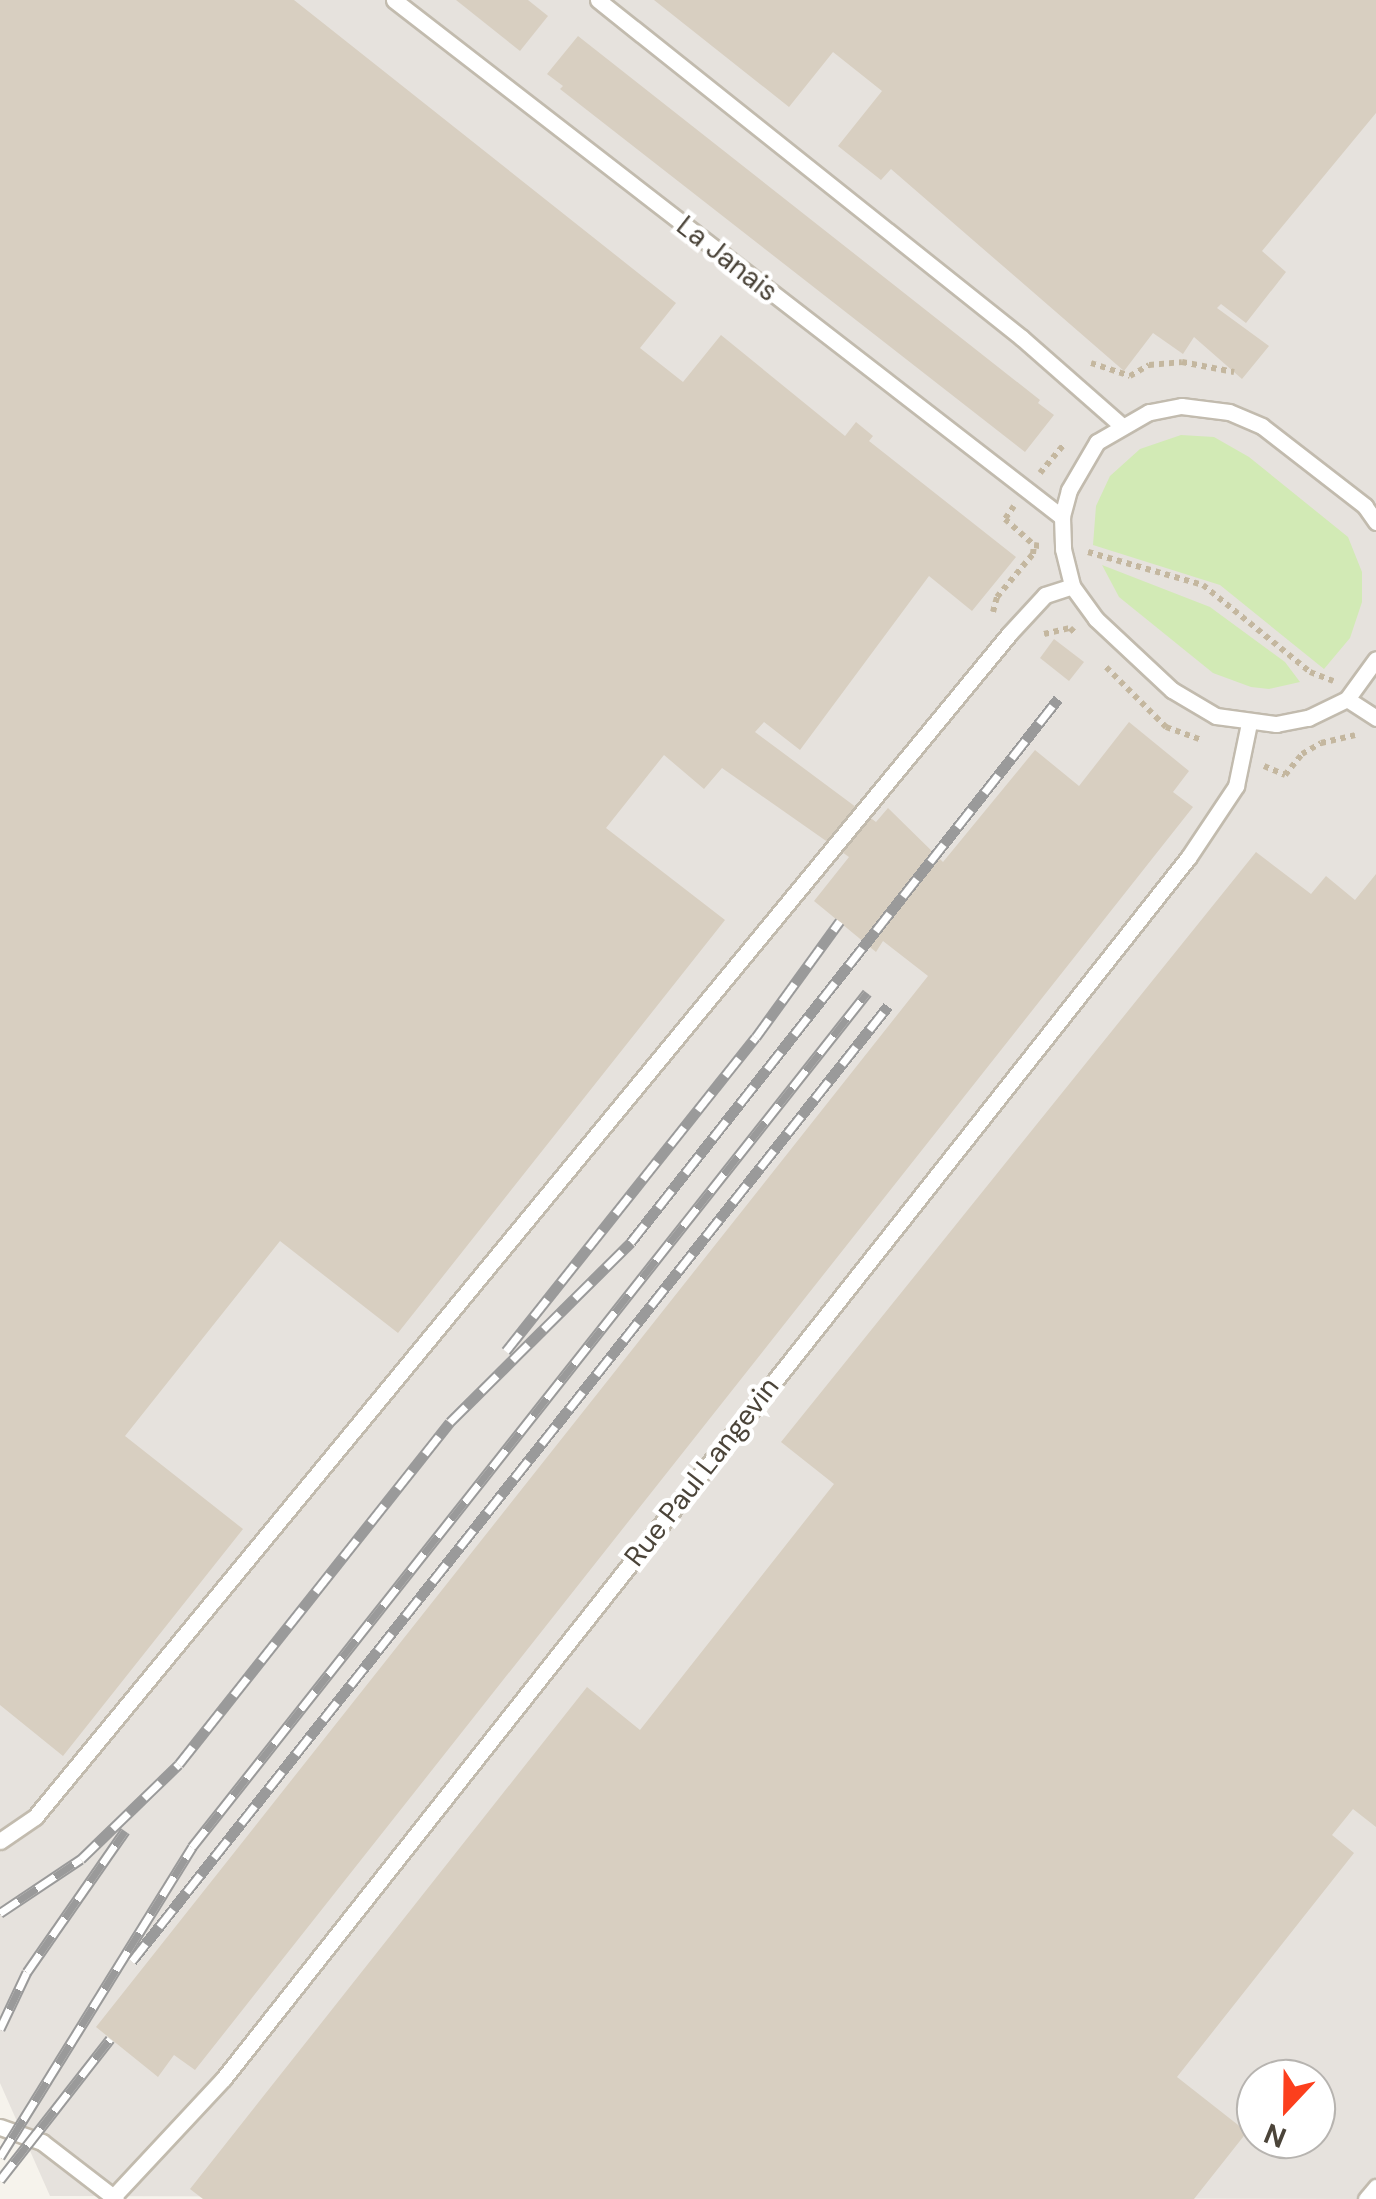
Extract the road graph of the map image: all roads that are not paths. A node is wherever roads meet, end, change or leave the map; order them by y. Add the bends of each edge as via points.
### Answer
1 (394, 0) edge
2 (598, 0) edge
3 (1121, 425) junction
4 (1062, 517) junction
5 (1376, 522) edge
6 (1072, 586) junction
7 (1376, 659) edge
8 (1352, 694) junction
9 (1376, 718) edge
10 (1249, 723) junction
11 (0, 1841) edge
12 (0, 2127) edge
13 (1376, 2188) edge
14 (115, 2198) edge
15 (1366, 2199) edge

1 - 4 lane, La Janais
2 - 3 lane via 1022,338
3 - 4 lane via 1097,442 1069,490
3 - 5 lane via 1181,406 1229,412 1276,438 1365,506
4 - 6 lane
6 - 10 lane via 1096,619 1172,690 1216,716
6 - 11 lane via 1045,595 1008,634 35,1817
7 - 8 lane
8 - 9 lane
8 - 10 lane via 1308,718
10 - 14 lane, Rue Paul Langevin via 1236,786 1188,858 224,2078
12 - 14 lane via 42,2142
13 - 15 lane

